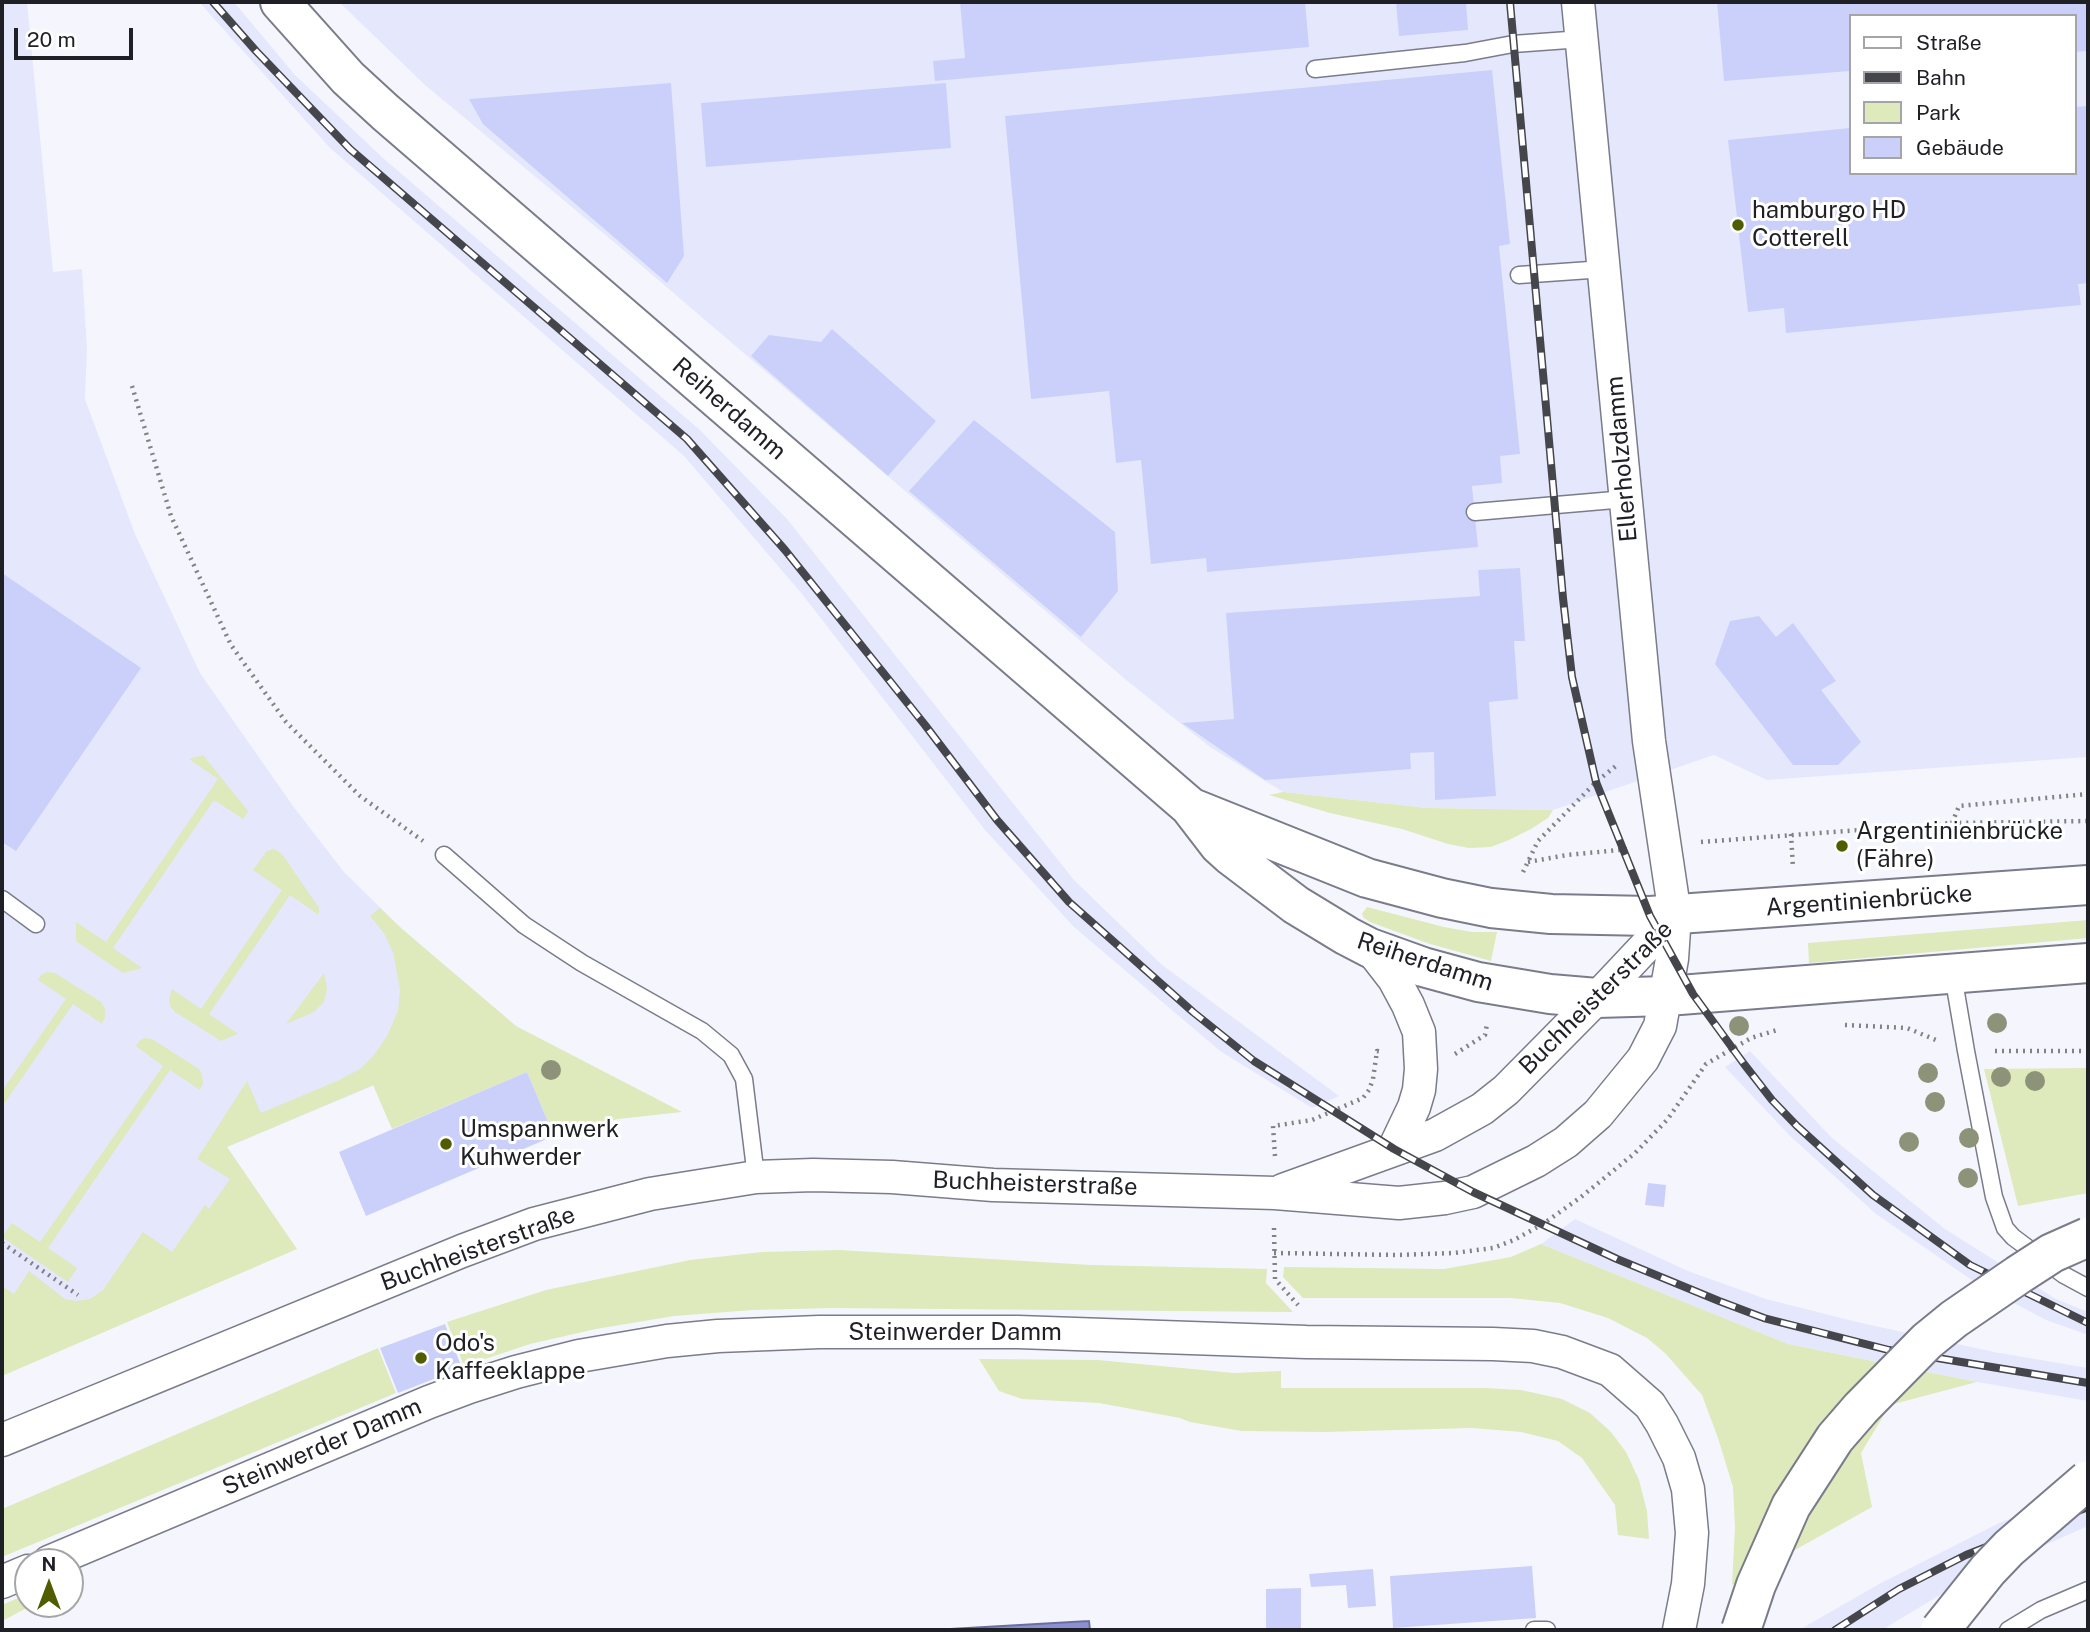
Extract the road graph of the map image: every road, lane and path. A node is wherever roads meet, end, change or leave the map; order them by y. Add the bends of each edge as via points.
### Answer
1 (280, 2) edge
2 (1578, 2) edge
3 (1582, 39) junction
4 (1315, 69) dead end
5 (1604, 269) junction
6 (1519, 275) dead end
7 (132, 386) dead end
8 (1626, 499) junction
9 (1475, 512) dead end
10 (1648, 741) junction
11 (2088, 794) edge
12 (1189, 806) junction
13 (2088, 821) edge
14 (1952, 823) junction
15 (1791, 834) junction
16 (1664, 846) junction
17 (443, 855) joint
18 (1792, 859) dead end
19 (2088, 885) edge
20 (2, 899) edge
21 (1662, 916) junction
22 (36, 923) dead end
23 (1370, 948) junction
24 (2088, 963) edge
25 (1953, 975) junction
26 (1667, 996) junction
27 (1597, 998) junction
28 (1489, 1018) dead end
29 (1838, 1025) dead end
30 (1377, 1051) dead end
31 (1966, 1051) junction
32 (2088, 1051) edge
33 (1448, 1055) dead end
34 (1273, 1126) dead end
35 (1394, 1149) junction
36 (756, 1177) junction
37 (1275, 1192) junction
38 (2088, 1237) edge
39 (2, 1243) edge
40 (1274, 1254) dead end
41 (2088, 1288) edge
42 (78, 1295) dead end
43 (1301, 1307) dead end
44 (2, 1440) edge
45 (2088, 1480) edge
46 (83, 1548) edge
47 (2088, 1590) edge
48 (1534, 1630) edge
49 (1547, 1630) edge
50 (1679, 1630) edge
51 (1741, 1630) edge
52 (1940, 1630) edge
53 (2008, 1630) edge

1 - 12 street, Reiherdamm via 386,113
2 - 3 street, Ellerholzdamm
3 - 4 lane
3 - 5 street, Ellerholzdamm
5 - 6 lane
5 - 8 street, Ellerholzdamm
7 - 17 path via 171,516 231,645 286,722 360,796
8 - 9 lane
8 - 10 street, Ellerholzdamm
10 - 16 street, Ellerholzdamm
10 - 16 path via 1596,782 1538,841 1527,862
11 - 14 path via 1959,806
12 - 21 street, Reiherdamm via 1367,878 1442,898 1526,911
12 - 23 street, Reiherdamm via 1219,845 1251,872 1296,905
13 - 14 path
14 - 15 path
15 - 16 path
15 - 18 path
16 - 21 street, Ellerholzdamm
17 - 36 lane via 524,926 702,1031 731,1055 744,1079
19 - 21 street, Argentinienbrücke
20 - 22 lane
21 - 26 street, Buchheisterstraße via 1672,959
21 - 27 street, Buchheisterstraße
23 - 27 street, Reiherdamm via 1487,985
23 - 35 street via 1394,978 1419,1032 1419,1090
24 - 25 street
25 - 26 street
25 - 31 lane
26 - 27 street, Reiherdamm
26 - 37 street, Buchheisterstraße via 1660,1026 1643,1059 1598,1114 1566,1142 1509,1175 1473,1192 1399,1203
27 - 35 street, Buchheisterstraße via 1482,1109 1435,1135
28 - 33 path via 1485,1035
29 - 31 path via 1907,1028
30 - 34 path via 1373,1079 1363,1098 1312,1120
31 - 32 path
31 - 41 lane via 1994,1197 2005,1228 2064,1275
35 - 37 street, Buchheisterstraße
36 - 37 street, Buchheisterstraße via 892,1177 993,1185
36 - 44 street, Buchheisterstraße via 650,1194 534,1224
38 - 51 street, bridge via 2040,1261 1954,1319 1861,1408 1835,1438 1791,1506
39 - 42 path
40 - 43 path via 1275,1279
45 - 52 street, bridge via 2009,1548
46 - 50 street, Steinwerder Damm via 449,1395 579,1356 657,1343 768,1334 1018,1332 1533,1346 1610,1370 1650,1405 1662,1424 1688,1489 1692,1533
47 - 53 lane
48 - 49 lane

